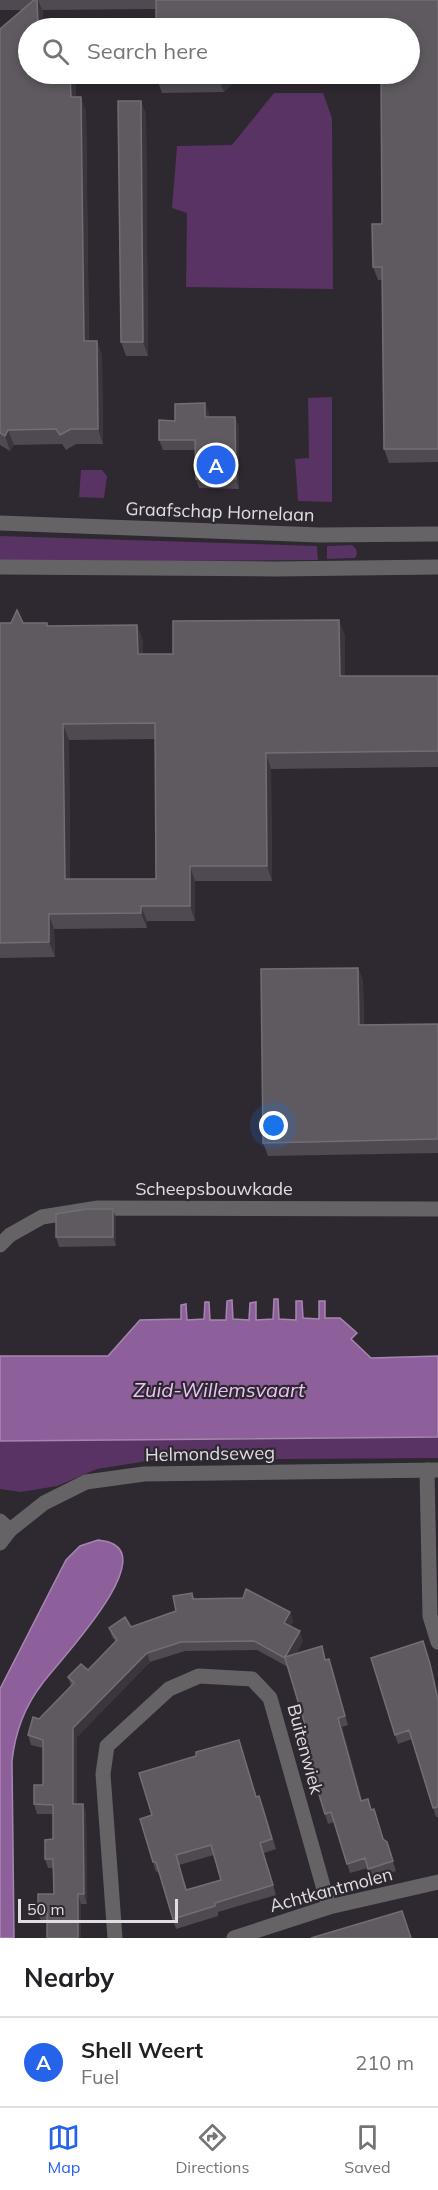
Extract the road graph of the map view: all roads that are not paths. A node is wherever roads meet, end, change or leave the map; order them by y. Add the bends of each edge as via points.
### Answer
1 (0, 523) edge
2 (438, 534) edge
3 (0, 567) edge
4 (438, 567) edge
5 (438, 1209) edge
6 (0, 1245) edge
7 (432, 1470) edge
8 (5, 1526) edge
9 (0, 1543) edge
10 (438, 1642) edge
11 (438, 1882) edge
12 (329, 1907) junction
13 (115, 1938) edge
14 (234, 1938) edge

1 - 2 street, Graafschap Hornelaan via 320,535
3 - 4 street
5 - 6 street, Scheepsbouwkade via 98,1208 42,1217
7 - 8 street, Helmondseweg via 144,1474 86,1482
7 - 10 street via 430,1616
8 - 9 street, Helmondseweg
11 - 12 street, Achtkantmolen
12 - 13 street, Buitenwiek via 270,1698 252,1679 199,1676 169,1689 107,1746 103,1774
12 - 14 street, Achtkantmolen

